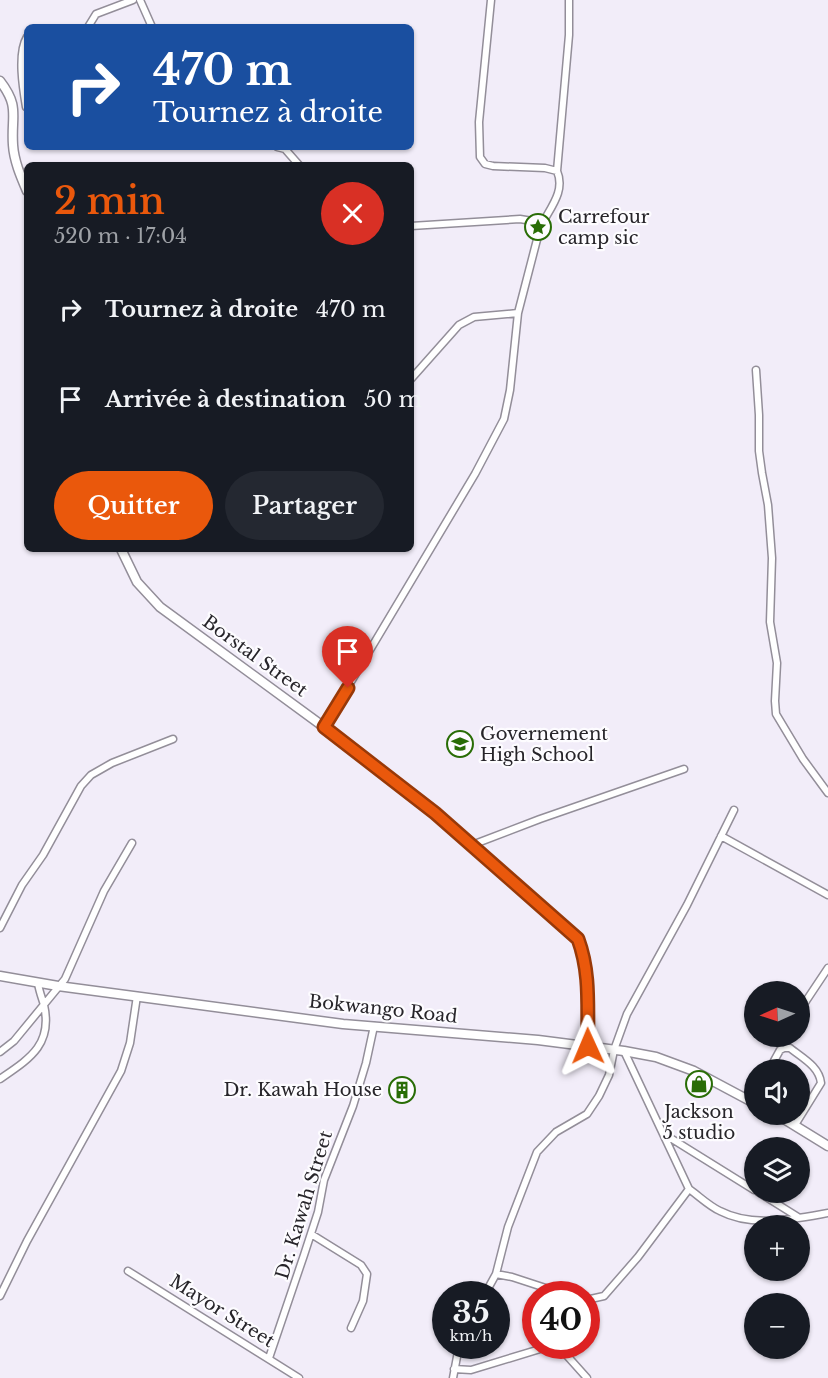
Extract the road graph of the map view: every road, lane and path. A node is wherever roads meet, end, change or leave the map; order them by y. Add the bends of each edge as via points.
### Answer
1 (132, 0) edge
2 (140, 0) edge
3 (491, 0) edge
4 (569, 0) edge
5 (90, 24) edge
6 (151, 24) edge
7 (24, 42) edge
8 (0, 81) edge
9 (24, 82) edge
10 (14, 107) junction
11 (24, 107) edge
12 (286, 150) edge
13 (296, 162) edge
14 (557, 171) junction
15 (24, 184) edge
16 (414, 226) edge
17 (540, 228) junction
18 (518, 313) junction
19 (756, 370) dead end
20 (414, 376) edge
21 (122, 552) edge
22 (324, 727) junction
23 (173, 739) dead end
24 (684, 769) dead end
25 (828, 793) edge
26 (734, 810) dead end
27 (721, 836) junction
28 (132, 843) dead end
29 (472, 845) junction
30 (828, 895) edge
31 (0, 928) edge
32 (828, 968) edge
33 (0, 976) edge
34 (38, 983) junction
35 (58, 986) junction
36 (810, 995) edge
37 (137, 996) junction
38 (44, 1005) junction
39 (374, 1026) junction
40 (588, 1046) junction
41 (784, 1048) joint
42 (614, 1050) junction
43 (624, 1051) junction
44 (0, 1052) edge
45 (775, 1059) edge
46 (804, 1059) edge
47 (810, 1064) edge
48 (0, 1079) edge
49 (744, 1095) edge
50 (810, 1101) edge
51 (795, 1125) edge
52 (664, 1134) junction
53 (828, 1146) edge
54 (744, 1184) edge
55 (689, 1189) junction
56 (775, 1203) edge
57 (828, 1213) edge
58 (794, 1215) edge
59 (810, 1216) edge
60 (744, 1219) edge
61 (311, 1234) junction
62 (128, 1271) dead end
63 (496, 1274) junction
64 (492, 1281) edge
65 (524, 1281) edge
66 (0, 1296) edge
67 (600, 1297) edge
68 (351, 1328) dead end
69 (270, 1358) junction
70 (456, 1359) edge
71 (454, 1369) junction
72 (299, 1378) edge
73 (453, 1378) edge
74 (588, 1378) edge

1 - 5 street via 96,14
2 - 6 street
3 - 14 street via 479,122 480,157 493,166
4 - 14 street
7 - 9 street
8 - 10 street
10 - 11 street
10 - 15 street via 13,147
12 - 13 street
14 - 17 street via 560,190
16 - 17 street via 520,219 532,221
17 - 18 street
18 - 20 street via 474,318 459,325
18 - 22 street via 504,418 475,474
19 - 25 street via 759,451 772,558 770,622 777,663 776,714
21 - 22 street, Borstal Street via 137,582 160,607
22 - 29 street, Borstal Street
23 - 31 street via 91,775 22,885
24 - 29 street
26 - 27 street
27 - 30 street
27 - 42 street via 627,1014
28 - 35 street via 104,891 70,970
29 - 40 street, Borstal Street via 578,939 588,986
32 - 36 street
33 - 34 street, Bokwango Road
34 - 35 street, Bokwango Road
34 - 38 street
35 - 37 street, Bokwango Road
35 - 38 street
37 - 39 street, Bokwango Road
37 - 66 street via 121,1071
38 - 44 street
38 - 48 street via 43,1041 30,1059
39 - 40 street, Bokwango Road
39 - 61 street, Dr. Kawah Street via 353,1106 324,1180
40 - 42 street, Bokwango Road
41 - 45 street
41 - 46 street
42 - 43 street, Bokwango Road
42 - 63 street via 609,1075 587,1114 556,1132 537,1152 508,1227
43 - 49 street, Bokwango Road via 656,1057
43 - 52 street
47 - 50 street via 817,1069 821,1083
51 - 53 street
52 - 54 street
52 - 55 street
55 - 60 street via 718,1211
55 - 67 street via 639,1257
56 - 58 street
57 - 59 street
61 - 68 street via 361,1265 367,1274 363,1301
61 - 69 street, Dr. Kawah Street
62 - 69 street, Mayor Street
63 - 64 street
63 - 65 street
69 - 72 street, Mayor Street
70 - 71 street
71 - 73 street
71 - 74 street via 471,1370 550,1346 561,1349

